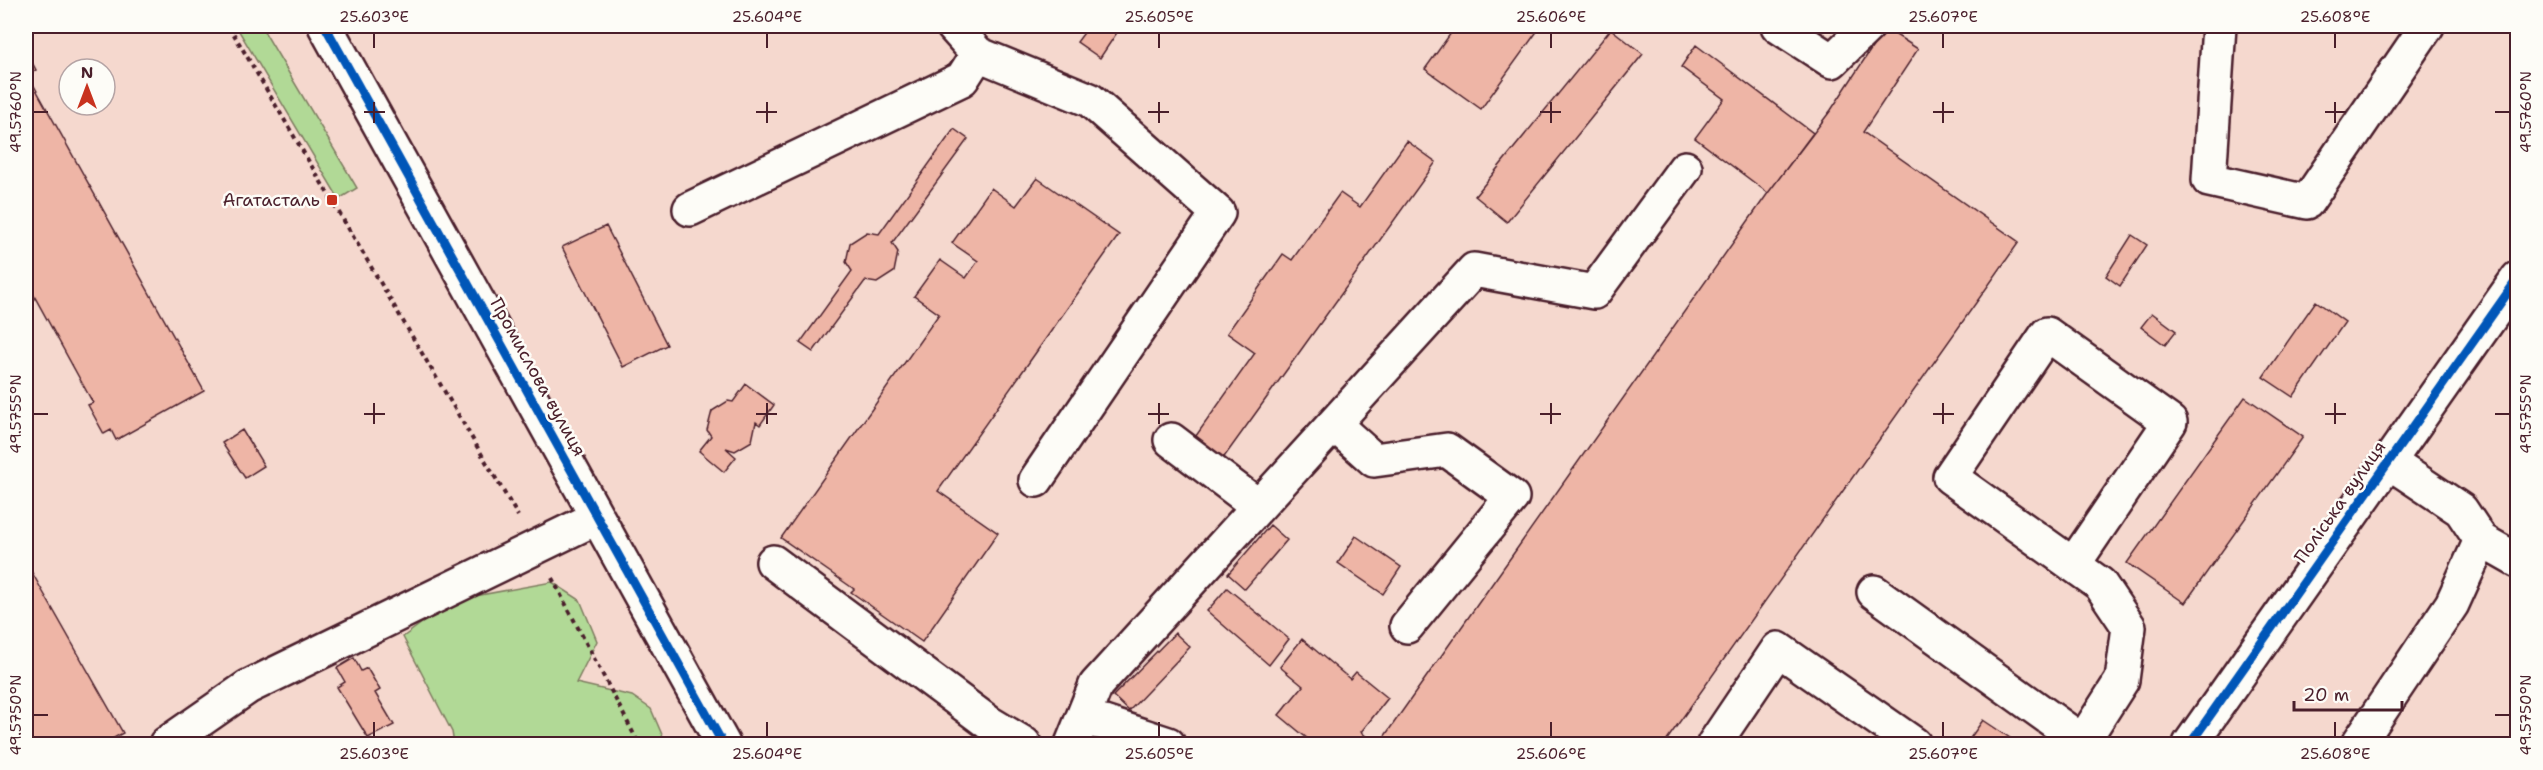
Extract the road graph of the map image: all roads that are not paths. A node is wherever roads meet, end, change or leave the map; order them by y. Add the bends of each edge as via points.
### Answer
1 (953, 26) edge
2 (1778, 26) edge
3 (1868, 26) edge
4 (2219, 26) edge
5 (2427, 26) edge
6 (332, 30) edge
7 (978, 54) junction
8 (1685, 168) dead end
9 (690, 209) dead end
10 (2517, 278) edge
11 (1334, 424) junction
12 (1171, 440) dead end
13 (2389, 462) junction
14 (1036, 480) dead end
15 (1258, 506) junction
16 (596, 518) junction
17 (2481, 540) junction
18 (2517, 561) edge
19 (773, 562) dead end
20 (2073, 565) junction
21 (1874, 592) dead end
22 (1407, 626) dead end
23 (1077, 732) edge
24 (2082, 743) edge
25 (166, 744) edge
26 (723, 744) edge
27 (1024, 744) edge
28 (1168, 744) edge
29 (1714, 744) edge
30 (1914, 744) edge
31 (2190, 744) edge
32 (2358, 744) edge

1 - 7 street
2 - 3 street via 1832,61
4 - 5 street via 2209,180 2307,202
6 - 16 street, Промислова вулиця
7 - 9 street via 962,79
7 - 14 street via 1090,100 1218,213
8 - 11 street via 1594,292 1474,270
10 - 13 street, Поліська вулиця
11 - 15 street
11 - 22 street via 1374,460 1447,450 1512,496
12 - 15 street
13 - 17 street via 2461,510
13 - 31 street, Поліська вулиця
15 - 23 street via 1096,685
16 - 25 street via 248,687
16 - 26 street, Промислова вулиця
17 - 18 street
17 - 32 street via 2452,604
19 - 27 street via 989,723
20 - 20 street via 1950,477 2047,334 2170,422
20 - 24 street via 2100,584 2129,627 2122,681
21 - 24 street
23 - 28 street via 1104,723
29 - 30 street via 1778,649

